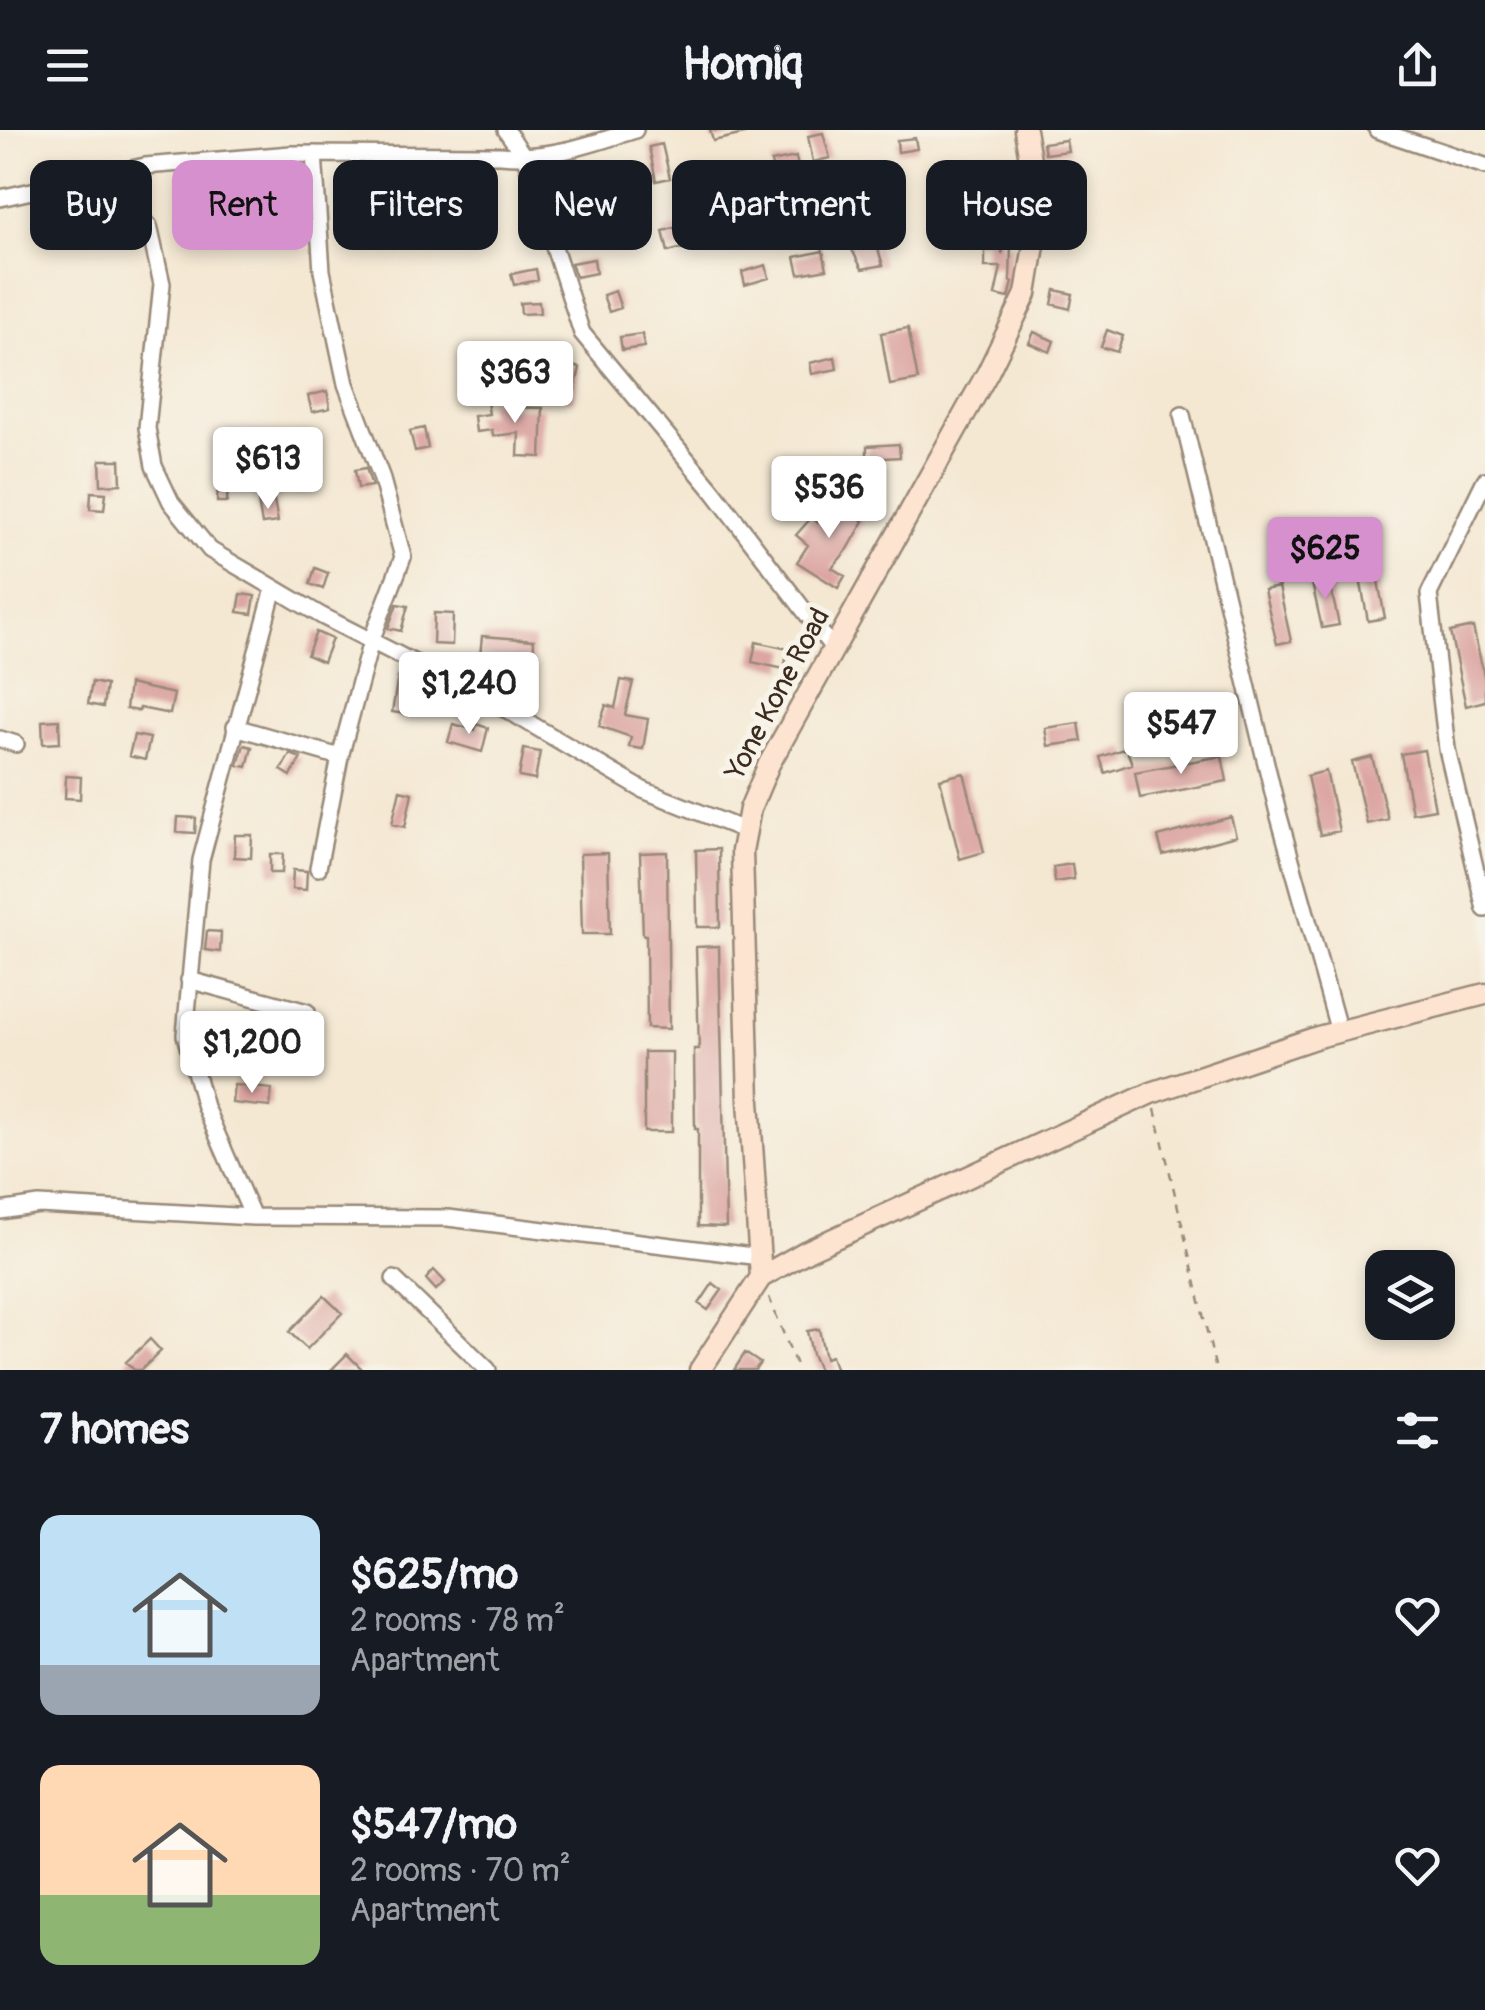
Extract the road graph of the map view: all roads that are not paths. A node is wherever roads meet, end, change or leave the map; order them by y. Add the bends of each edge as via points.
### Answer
1 (506, 130) edge
2 (634, 130) edge
3 (1025, 130) edge
4 (1377, 130) edge
5 (314, 154) junction
6 (525, 158) junction
7 (152, 166) edge
8 (1485, 166) edge
9 (30, 191) edge
10 (0, 198) edge
11 (152, 239) edge
12 (1182, 416) dead end
13 (1485, 480) edge
14 (274, 588) junction
15 (371, 641) junction
16 (832, 648) junction
17 (235, 728) junction
18 (340, 756) junction
19 (744, 830) junction
20 (318, 868) dead end
21 (1485, 909) edge
22 (189, 980) junction
23 (1485, 994) edge
24 (307, 1012) dead end
25 (1339, 1032) junction
26 (0, 1211) edge
27 (253, 1217) junction
28 (760, 1267) junction
29 (394, 1279) dead end
30 (488, 1370) edge
31 (700, 1370) edge

1 - 6 street
2 - 6 street
3 - 16 street, Yone Kone Road via 1036,195 1026,294
4 - 8 street
5 - 6 street
5 - 7 street
5 - 15 street via 322,271 346,384 403,557
6 - 16 street via 582,333
9 - 10 street
11 - 14 street via 162,284 147,428 154,466 171,502 210,550
12 - 25 street via 1278,813
13 - 21 street via 1429,594 1447,749
14 - 15 street
14 - 17 street
15 - 18 street
15 - 19 street via 643,790
16 - 19 street, Yone Kone Road via 769,764
17 - 18 street
17 - 22 street via 200,860
18 - 20 street
19 - 28 street, Yone Kone Road via 748,1082
22 - 24 street
22 - 27 street via 185,1035 205,1107
23 - 25 street
25 - 28 street via 1151,1093
26 - 27 street via 39,1205
27 - 28 street via 448,1218
28 - 31 street
29 - 30 street

